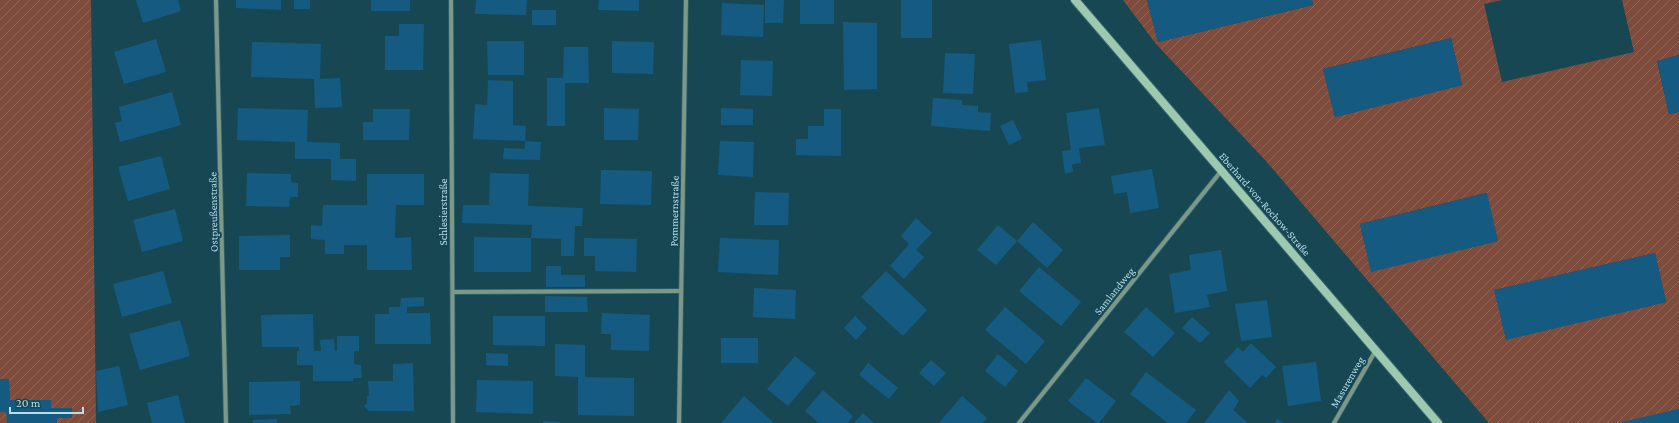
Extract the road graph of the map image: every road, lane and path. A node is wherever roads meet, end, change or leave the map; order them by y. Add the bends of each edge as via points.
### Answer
1 (216, 0) edge
2 (451, 0) edge
3 (686, 0) edge
4 (1075, 0) edge
5 (1222, 170) junction
6 (681, 291) junction
7 (453, 292) junction
8 (1376, 350) junction
9 (226, 423) edge
10 (453, 423) edge
11 (680, 423) edge
12 (1019, 423) edge
13 (1334, 423) edge
14 (1438, 423) edge

1 - 9 street, Ostpreußenstraße
2 - 7 street, Schlesierstraße
3 - 6 street, Pommernstraße
4 - 5 main road, Eberhard-von-Rochow-Straße
5 - 8 main road, Eberhard-von-Rochow-Straße
5 - 12 street, Samlandweg
6 - 7 street
6 - 11 street, Pommernstraße
7 - 10 street, Schlesierstraße
8 - 13 street, Masurenweg
8 - 14 main road, Eberhard-von-Rochow-Straße

